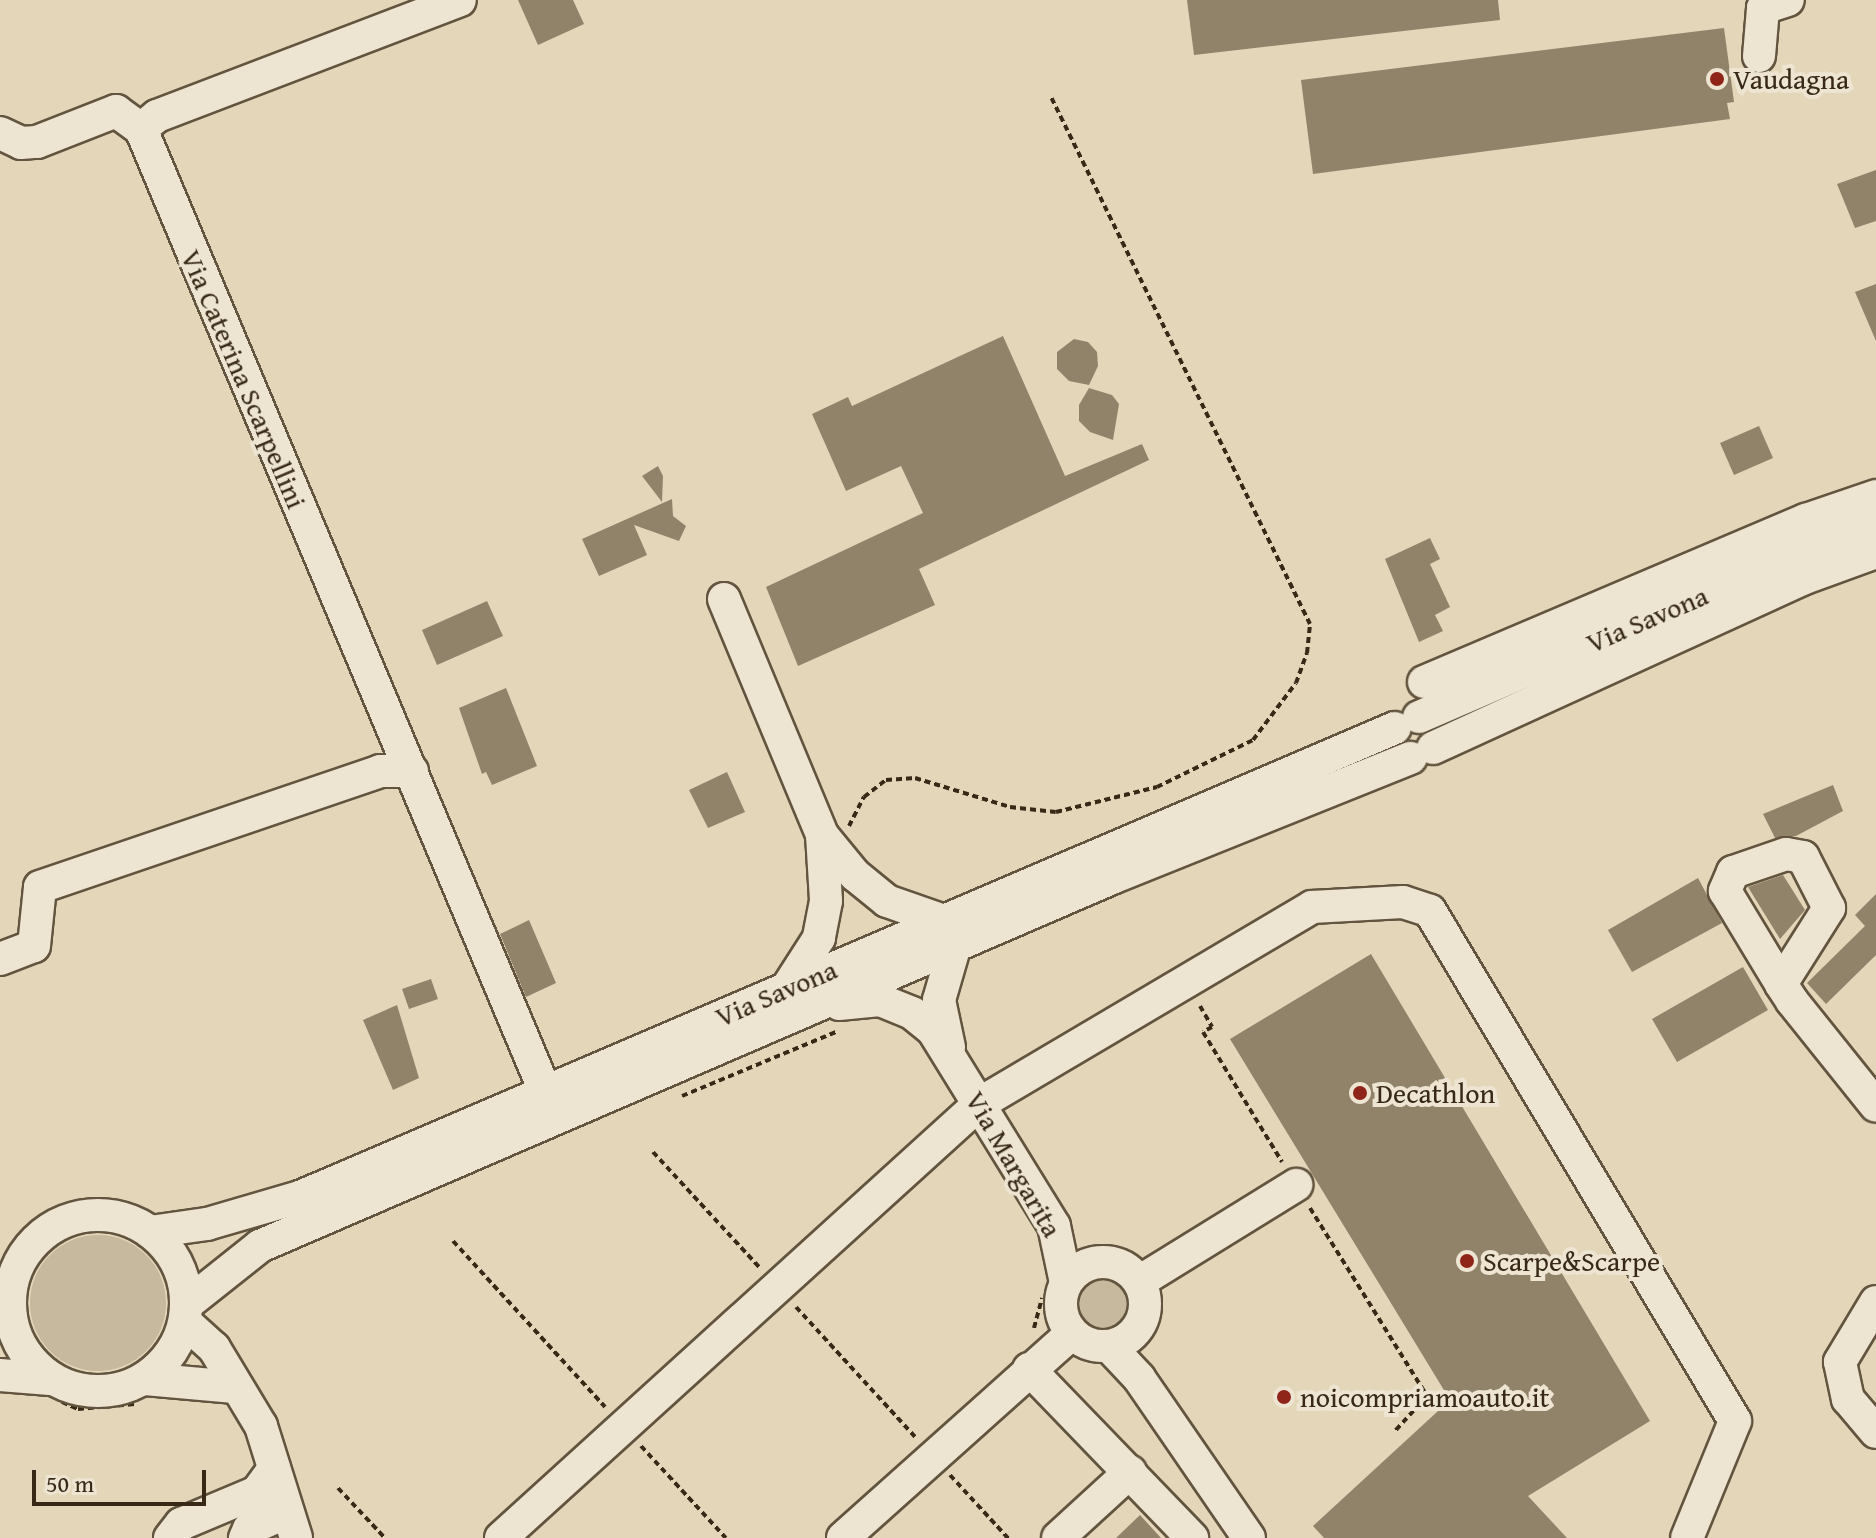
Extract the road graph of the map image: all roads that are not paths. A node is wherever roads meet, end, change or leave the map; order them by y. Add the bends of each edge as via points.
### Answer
1 (460, 0) edge
2 (1788, 0) edge
3 (1759, 56) dead end
4 (141, 129) junction
5 (0, 133) edge
6 (1876, 496) edge
7 (1876, 525) edge
8 (1876, 552) edge
9 (724, 599) dead end
10 (1424, 682) dead end
11 (412, 771) junction
12 (835, 835) junction
13 (949, 933) junction
14 (0, 959) edge
15 (1786, 993) dead end
16 (798, 998) junction
17 (950, 1050) junction
18 (545, 1091) junction
19 (979, 1104) junction
20 (1876, 1106) edge
21 (1296, 1185) road end
22 (1054, 1226) junction
23 (150, 1232) junction
24 (1123, 1271) junction
25 (4, 1300) edge
26 (1061, 1303) junction
27 (186, 1313) junction
28 (1871, 1324) edge
29 (1139, 1327) junction
30 (1109, 1346) junction
31 (1035, 1360) junction
32 (0, 1375) edge
33 (235, 1387) junction
34 (52, 1388) junction
35 (147, 1389) junction
36 (1154, 1402) junction
37 (1876, 1432) edge
38 (274, 1469) junction
39 (1130, 1472) junction
40 (292, 1525) edge
41 (239, 1535) edge
42 (170, 1538) edge
43 (501, 1538) edge
44 (843, 1538) edge
45 (1058, 1538) edge
46 (1192, 1538) edge
47 (1249, 1538) edge
48 (1687, 1538) edge

1 - 4 street via 157,116
2 - 3 street via 1763,8
4 - 5 street via 116,111 37,142 21,143
4 - 11 street, Via Caterina Scarpellini
6 - 10 street via 1806,520
7 - 13 street, Via Savona via 1826,541 1407,723
8 - 13 street, Via Savona via 1802,579 1422,753
9 - 12 street
11 - 14 street via 380,771 40,887 34,946
11 - 18 street, Via Caterina Scarpellini
12 - 13 street via 855,875 887,901
12 - 16 street via 819,938
13 - 16 street, Via Savona
13 - 17 street, Via Margarita via 939,1000
15 - 20 street
16 - 17 street, Via Margarita via 880,1000 912,1013
16 - 18 street, Via Savona
16 - 27 street, Via Savona via 260,1246
17 - 19 street, Via Margarita
18 - 23 street, Via Savona via 300,1197 207,1224
19 - 22 street, Via Margarita
19 - 43 street
19 - 48 street via 1312,907 1403,902 1430,911 1735,1421
21 - 24 street via 1165,1262
22 - 24 street
22 - 26 street, Via Margarita
23 - 25 street via 113,1217 73,1218 28,1247
23 - 27 street via 177,1263
24 - 26 street via 1078,1270
24 - 29 street via 1145,1305
25 - 34 street via 18,1343
26 - 30 street via 1095,1346
26 - 31 street
27 - 33 street via 214,1348
27 - 35 street via 170,1354
28 - 37 street via 1840,1362 1848,1399
29 - 30 street
29 - 36 street via 1155,1386
30 - 36 street
31 - 39 street
31 - 44 street
32 - 34 street
33 - 35 street
33 - 38 street via 261,1426
34 - 35 street
36 - 47 street
38 - 40 street
38 - 42 street via 257,1492 181,1524
39 - 45 street
39 - 46 street
40 - 41 street

